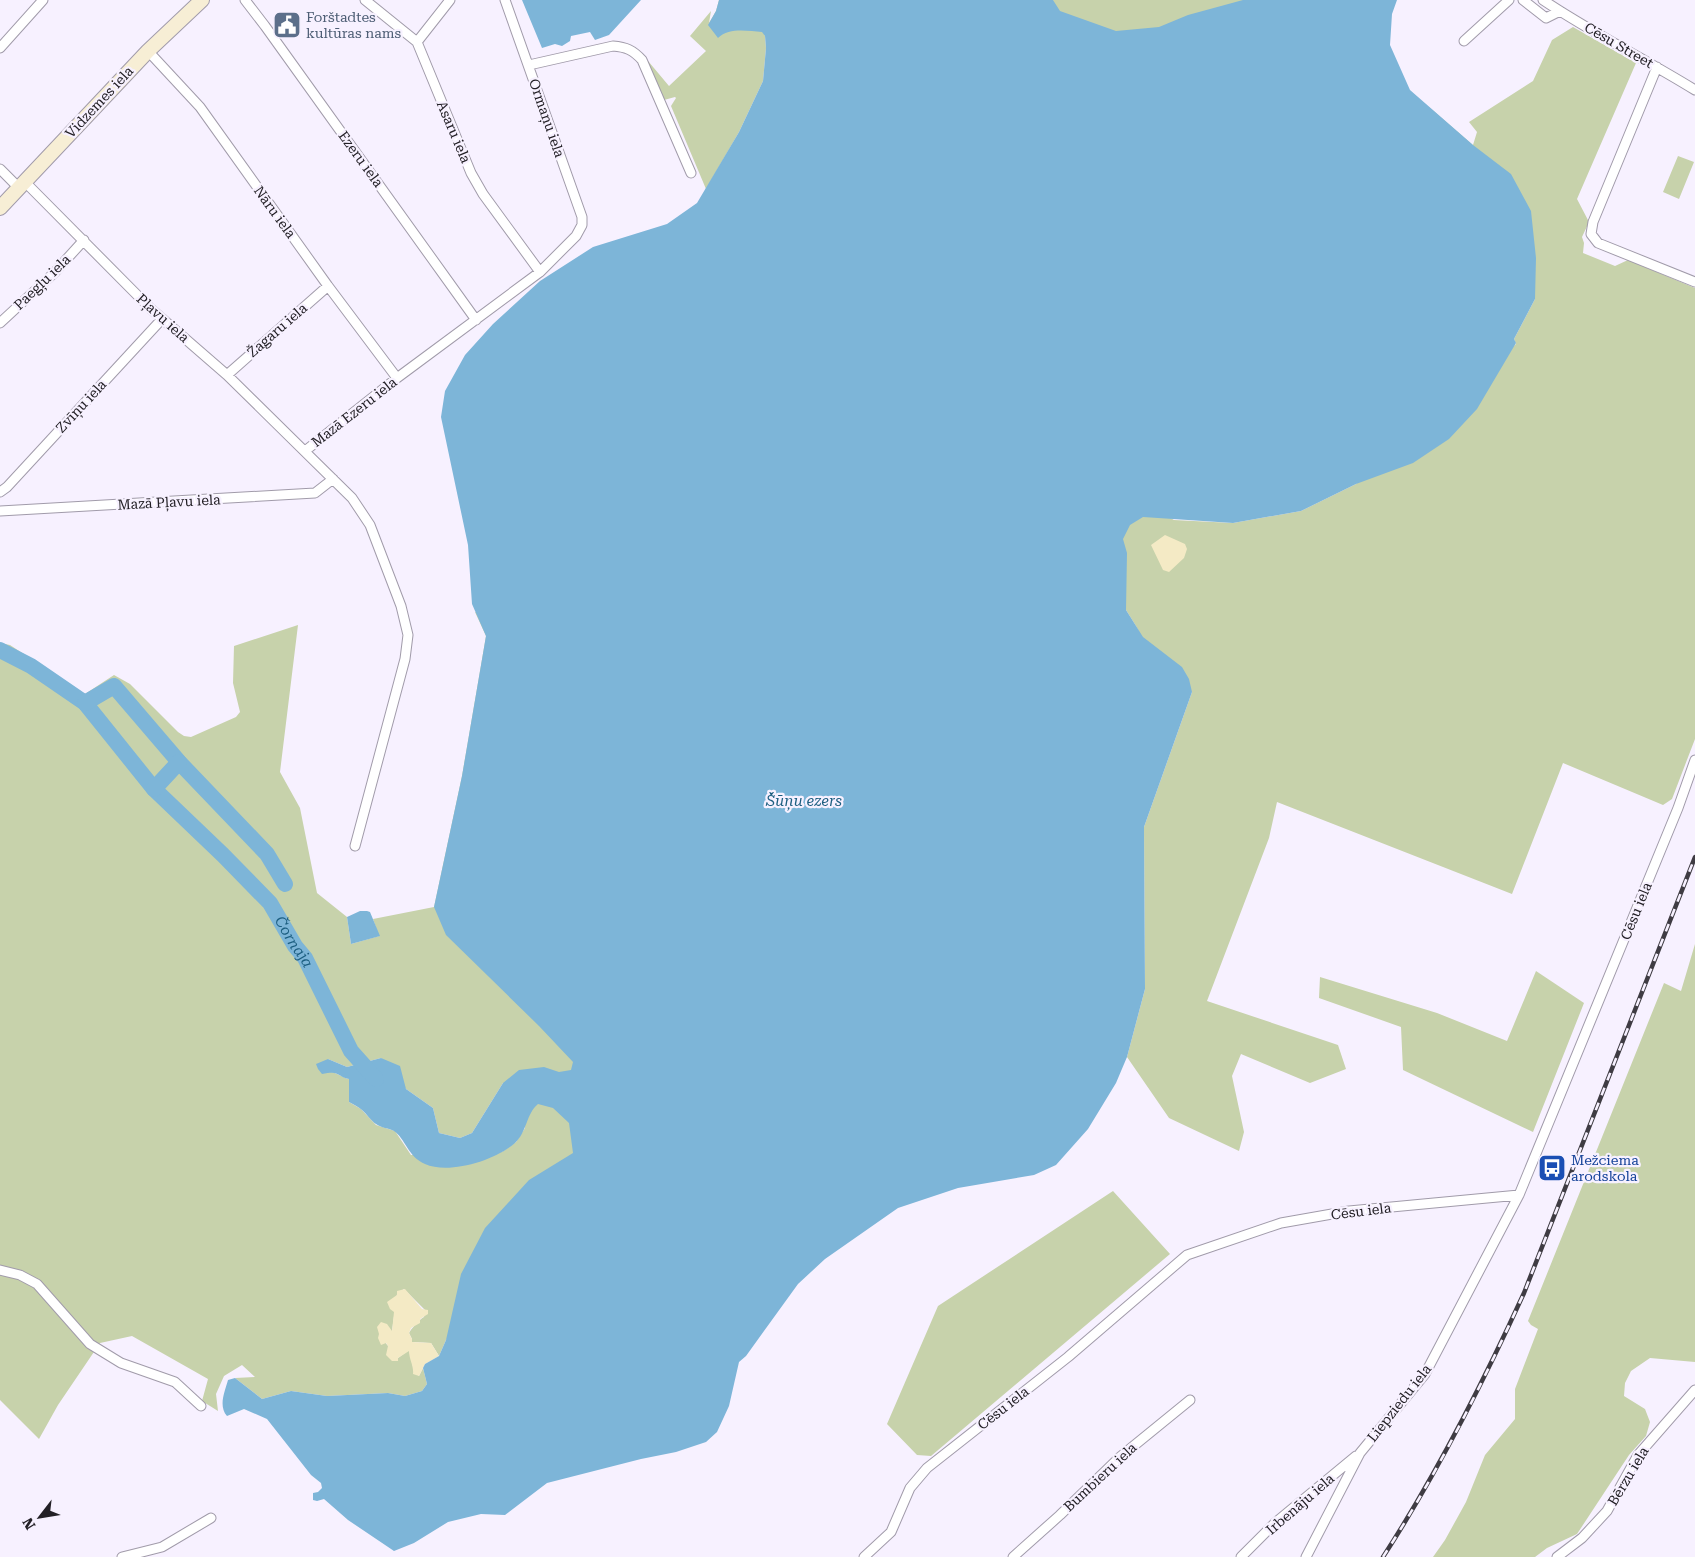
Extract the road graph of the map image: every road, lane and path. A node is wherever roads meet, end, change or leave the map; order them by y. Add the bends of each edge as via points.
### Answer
1 (43, 0) edge
2 (202, 0) edge
3 (245, 0) edge
4 (365, 0) edge
5 (450, 0) edge
6 (505, 0) edge
7 (1509, 0) edge
8 (1522, 0) edge
9 (1543, 0) edge
10 (1560, 11) junction
11 (1464, 41) dead end
12 (417, 42) junction
13 (0, 48) edge
14 (148, 51) junction
15 (529, 66) junction
16 (1657, 66) junction
17 (1695, 90) edge
18 (0, 169) edge
19 (691, 173) dead end
20 (22, 185) junction
21 (0, 208) edge
22 (576, 236) joint
23 (84, 240) junction
24 (540, 272) junction
25 (1695, 282) edge
26 (328, 286) junction
27 (162, 319) junction
28 (476, 320) junction
29 (0, 323) edge
30 (227, 375) junction
31 (396, 378) junction
32 (305, 451) junction
33 (333, 479) junction
34 (0, 492) edge
35 (0, 512) edge
36 (1695, 760) edge
37 (355, 846) dead end
38 (1519, 1195) junction
39 (0, 1270) edge
40 (1695, 1390) edge
41 (1190, 1400) dead end
42 (201, 1406) dead end
43 (1360, 1453) junction
44 (211, 1518) dead end
45 (873, 1554) edge
46 (122, 1557) edge
47 (864, 1557) edge
48 (1013, 1557) edge
49 (1241, 1557) edge
50 (1306, 1557) edge
51 (1557, 1557) edge

1 - 13 street
2 - 14 street, Vidzemes iela
3 - 28 street, Ezeru iela
4 - 12 street, Asaru iela
5 - 12 street
6 - 15 street, Ormaņu iela
7 - 11 street
8 - 10 street via 1546,18
9 - 10 street, Cēsu Street
10 - 16 street, Cēsu Street
12 - 24 street, Asaru iela via 471,173
14 - 20 street, Vidzemes iela
14 - 26 street, Nāru iela via 200,107
15 - 19 street via 613,46 625,47 636,53 642,60
15 - 22 street, Ormaņu iela via 582,217
16 - 17 street, Cēsu Street
16 - 25 street via 1591,234 1598,243
18 - 20 street, Pļavu iela
20 - 21 street, Vidzemes iela
20 - 23 street, Pļavu iela
22 - 24 street, Mazā Ezeru iela
23 - 27 street, Pļavu iela
23 - 29 street, Paegļu iela
24 - 28 street, Mazā Ezeru iela
26 - 30 street, Žagaru iela
26 - 31 street, Nāru iela
27 - 30 street, Pļavu iela
27 - 34 street, Zvīņu iela
28 - 31 street, Mazā Ezeru iela
30 - 32 street, Pļavu iela
31 - 32 street, Mazā Ezeru iela
32 - 33 street, Mazā Ezeru iela
33 - 35 street, Mazā Pļavu iela via 315,493
33 - 37 street, Mazā Ezeru iela via 352,498 370,525 401,606 408,635 405,659
36 - 38 street, Cēsu iela
38 - 43 street, Liepziedu iela via 1425,1374
38 - 45 street, Cēsu iela via 1349,1211 1291,1221 1186,1255 1068,1357 927,1468 910,1488 891,1532
39 - 42 street via 37,1284 90,1344 121,1363 175,1382
40 - 51 street, Bērzu iela via 1638,1455 1608,1511 1582,1538
41 - 48 street, Bumbieru iela via 1120,1457
43 - 49 street, Irbenāju iela via 1275,1523
43 - 50 street, Liepziedu iela
44 - 46 street via 162,1548
45 - 47 street, Cēsu iela

